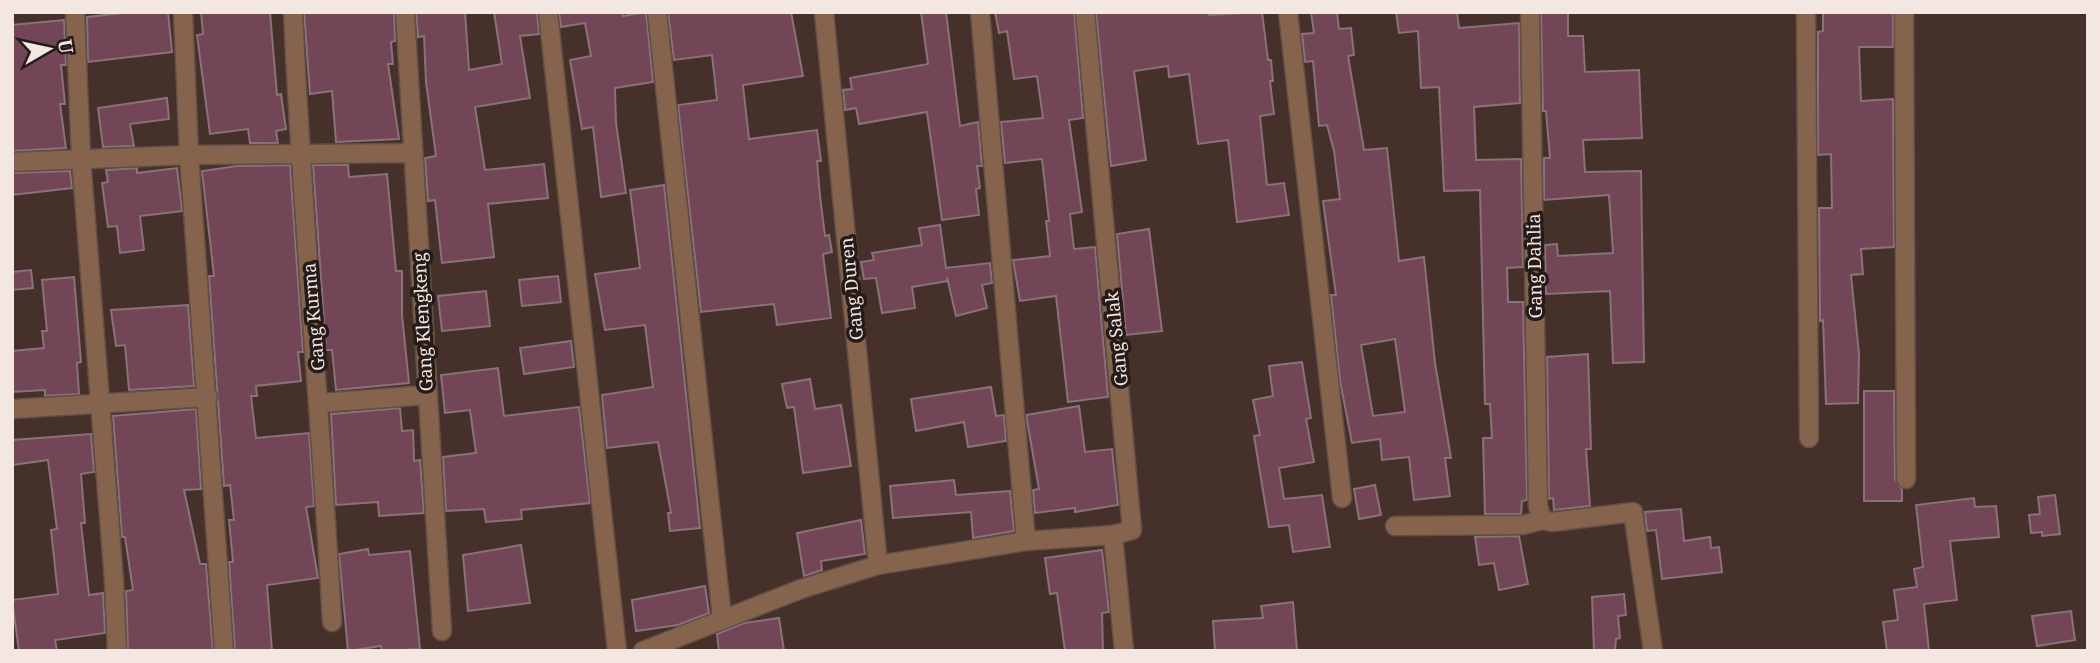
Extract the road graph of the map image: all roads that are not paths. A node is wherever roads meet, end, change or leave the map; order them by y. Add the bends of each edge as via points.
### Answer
1 (75, 12) edge
2 (183, 12) edge
3 (293, 12) edge
4 (405, 12) edge
5 (548, 12) edge
6 (657, 12) edge
7 (824, 12) edge
8 (980, 12) edge
9 (1085, 12) edge
10 (1288, 12) edge
11 (1530, 12) edge
12 (1806, 12) edge
13 (1904, 12) edge
14 (300, 153) junction
15 (412, 153) junction
16 (189, 155) junction
17 (81, 158) junction
18 (12, 162) edge
19 (427, 395) junction
20 (208, 397) junction
21 (99, 403) junction
22 (320, 403) junction
23 (12, 409) edge
24 (1809, 438) dead end
25 (1906, 479) dead end
26 (1342, 498) dead end
27 (1542, 520) junction
28 (1395, 526) dead end
29 (1113, 535) junction
30 (1026, 541) junction
31 (878, 565) junction
32 (722, 618) junction
33 (332, 622) dead end
34 (442, 631) dead end
35 (117, 651) edge
36 (224, 651) edge
37 (617, 651) edge
38 (643, 651) edge
39 (1124, 651) edge
40 (1653, 651) edge

1 - 17 street
2 - 16 street
3 - 14 street, Gang Kurma
4 - 15 street, Gang Klengkeng
5 - 37 street
6 - 32 street
7 - 31 street, Gang Duren
8 - 30 street
9 - 29 street, Gang Salak via 1134,521 1132,530
10 - 26 street
11 - 27 street, Gang Dahlia
12 - 24 street
13 - 25 street
14 - 15 street
14 - 16 street
14 - 22 street, Gang Kurma
15 - 19 street, Gang Klengkeng
16 - 17 street
16 - 20 street
17 - 18 street
17 - 21 street
19 - 22 street
19 - 34 street, Gang Klengkeng
20 - 21 street
20 - 36 street
21 - 23 street
21 - 35 street
22 - 33 street, Gang Kurma
27 - 28 street via 1523,525
27 - 40 street via 1633,512
29 - 30 street
29 - 39 street
30 - 31 street
31 - 32 street
32 - 38 street

